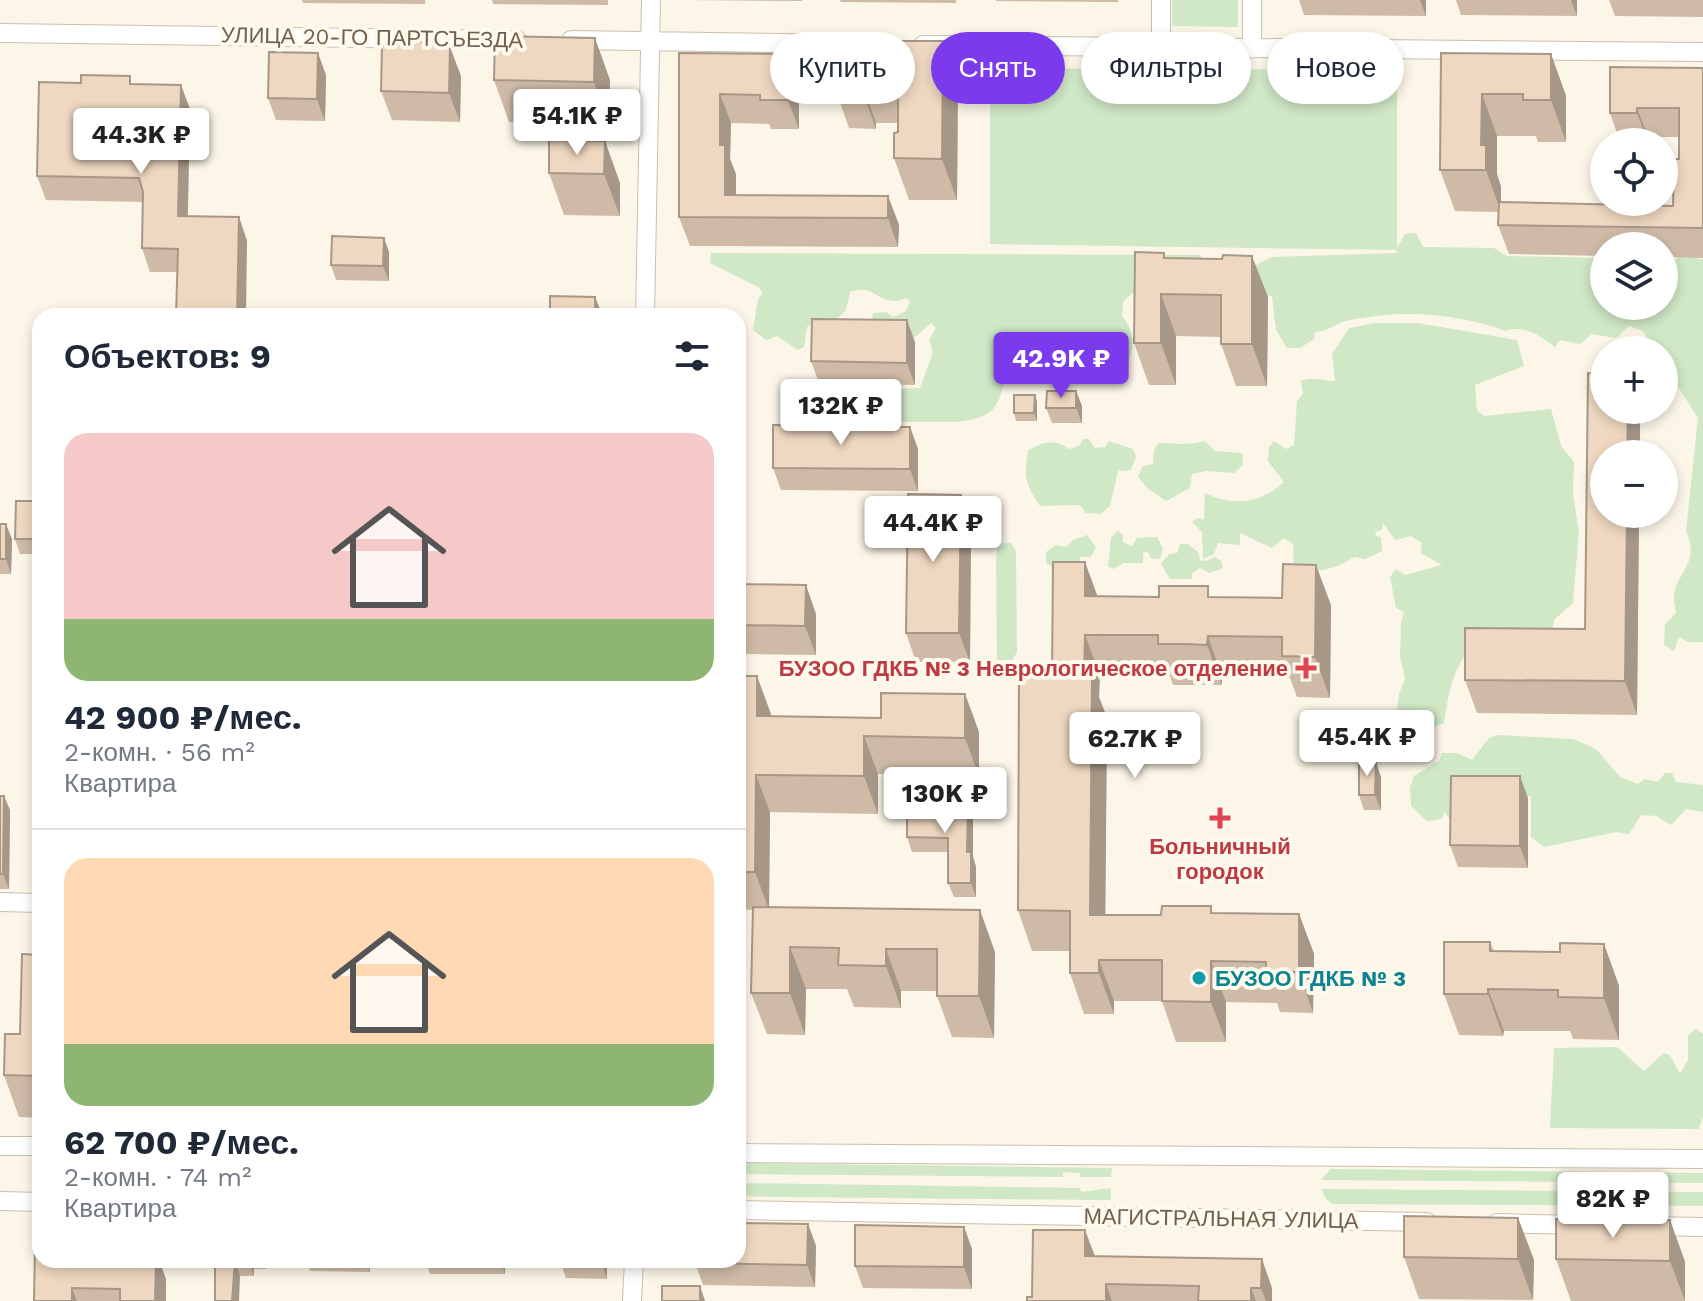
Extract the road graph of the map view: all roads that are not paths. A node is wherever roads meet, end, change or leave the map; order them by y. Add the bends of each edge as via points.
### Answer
1 (651, 0) edge
2 (1161, 0) edge
3 (1252, 0) edge
4 (1161, 32) edge
5 (0, 33) edge
6 (650, 40) junction
7 (770, 42) edge
8 (915, 45) edge
9 (1081, 47) edge
10 (1252, 49) joint
11 (1703, 52) edge
12 (645, 308) edge
13 (0, 902) edge
14 (32, 903) edge
15 (0, 1146) edge
16 (32, 1146) edge
17 (746, 1153) edge
18 (1703, 1159) edge
19 (0, 1201) edge
20 (32, 1202) edge
21 (746, 1210) edge
22 (1452, 1222) edge
23 (1483, 1223) edge
24 (1591, 1225) edge
25 (1637, 1226) edge
26 (1703, 1227) edge
27 (634, 1268) edge
28 (632, 1301) edge

1 - 6 street
2 - 4 street
3 - 10 street
5 - 6 street, УЛИЦА 20-ГО ПАРТСЪЕЗДА
6 - 7 street, УЛИЦА 20-ГО ПАРТСЪЕЗДА
6 - 12 street
8 - 9 street
10 - 11 street
13 - 14 street
15 - 16 street
17 - 18 street
19 - 20 street
21 - 22 street, МАГИСТРАЛЬНАЯ УЛИЦА
23 - 24 street
25 - 26 street
27 - 28 street

